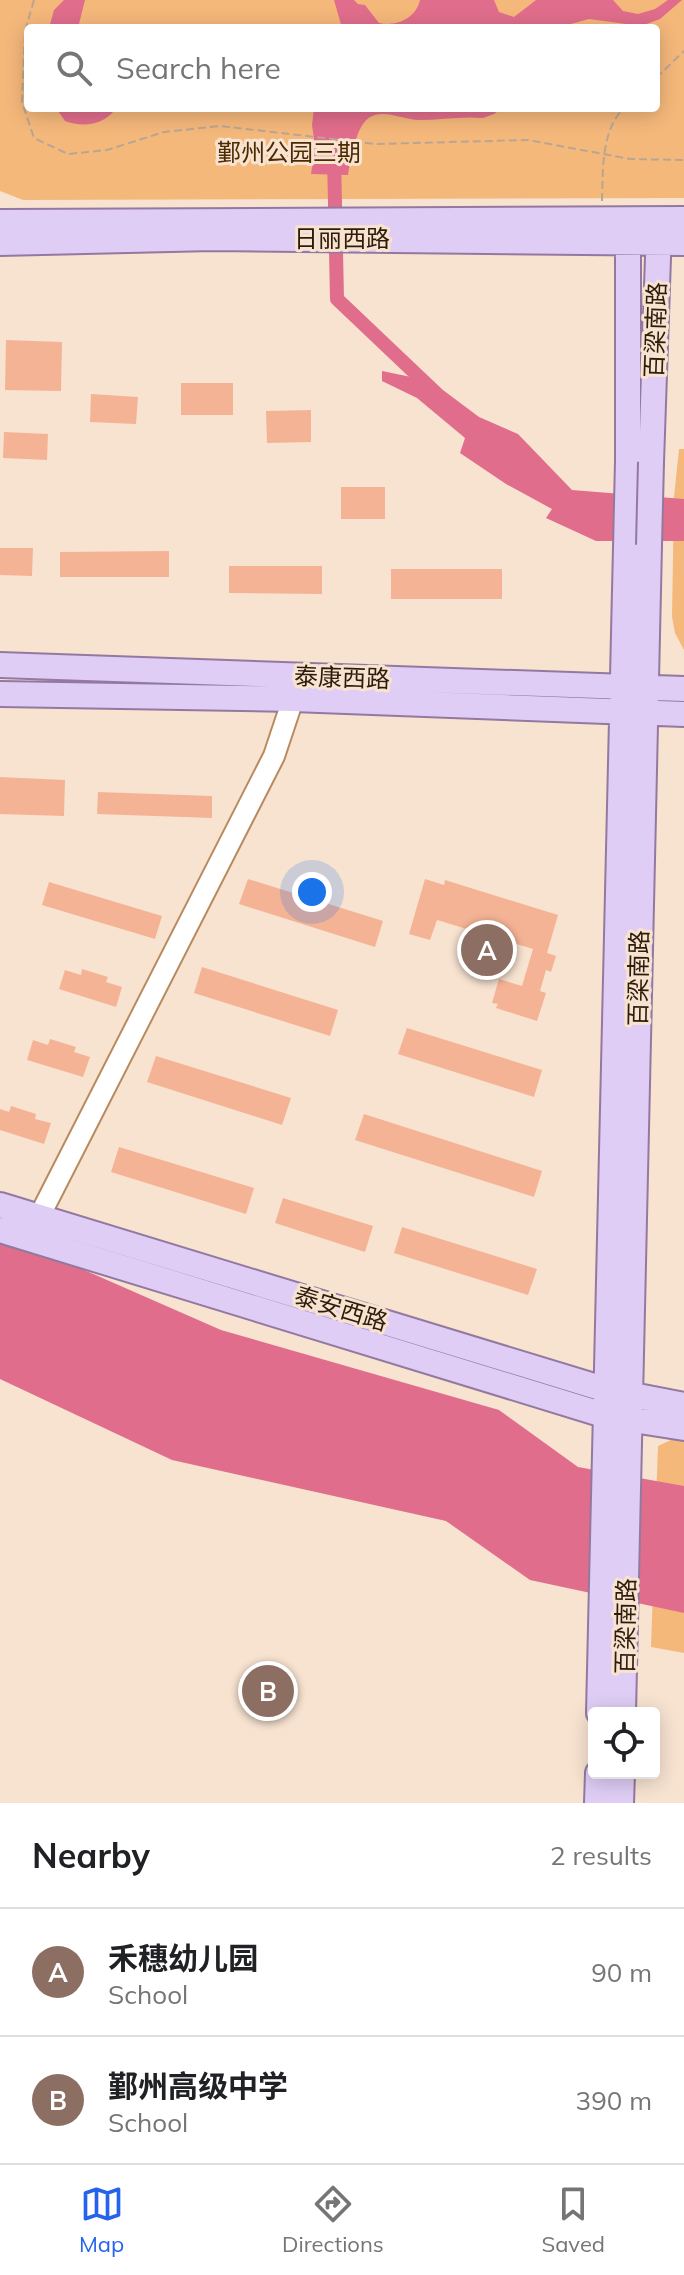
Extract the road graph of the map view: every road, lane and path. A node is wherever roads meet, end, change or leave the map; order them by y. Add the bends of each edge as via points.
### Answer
1 (34, 0) edge
2 (27, 24) edge
3 (684, 51) edge
4 (24, 55) edge
5 (660, 74) edge
6 (24, 108) edge
7 (25, 112) edge
8 (620, 112) edge
9 (684, 160) edge
10 (684, 219) edge
11 (601, 221) junction
12 (0, 222) edge
13 (299, 230) junction
14 (372, 230) junction
15 (659, 231) junction
16 (628, 232) junction
17 (0, 243) edge
18 (684, 243) edge
19 (640, 462) junction
20 (0, 665) edge
21 (684, 689) edge
22 (0, 694) edge
23 (293, 699) junction
24 (634, 700) junction
25 (684, 714) edge
26 (0, 1205) edge
27 (39, 1217) junction
28 (0, 1230) edge
29 (618, 1393) junction
30 (684, 1405) edge
31 (618, 1419) junction
32 (684, 1428) edge
33 (618, 1462) junction
34 (599, 1707) edge
35 (623, 1707) edge
36 (598, 1779) edge
37 (622, 1779) edge
38 (597, 1803) edge
39 (621, 1803) edge

1 - 2 path
3 - 5 path, bridge
4 - 6 path
7 - 9 path via 34,138 68,154 107,150 164,132 220,126 363,142 528,140 630,159
8 - 11 path via 604,156
10 - 15 main road, 日丽西路
11 - 14 main road, 日丽西路
11 - 16 main road, 日丽西路
12 - 13 main road, 日丽西路
13 - 14 main road, 日丽西路
13 - 17 main road, 日丽西路 via 213,238
14 - 16 main road, 日丽西路
15 - 16 main road, 日丽西路
15 - 18 main road, 日丽西路
15 - 19 main road, 百梁南路
16 - 19 main road, 百梁南路
19 - 24 main road, 百梁南路, bridge
20 - 24 main road, 泰康西路
21 - 24 main road, 泰康西路
22 - 23 main road, 泰康西路
23 - 24 main road, 泰康西路
23 - 27 street via 274,756
24 - 25 main road, 泰康西路
24 - 29 main road, 百梁南路
26 - 27 main road, 泰安西路
27 - 29 main road, 泰安西路
28 - 31 main road, 泰安西路
29 - 30 main road, 泰安西路
29 - 31 main road, 百梁南路
31 - 32 main road, 泰安西路
31 - 33 main road, 百梁南路
33 - 34 main road, 百梁南路 via 601,1615
33 - 35 main road, 百梁南路 via 626,1621
36 - 38 main road
37 - 39 main road

